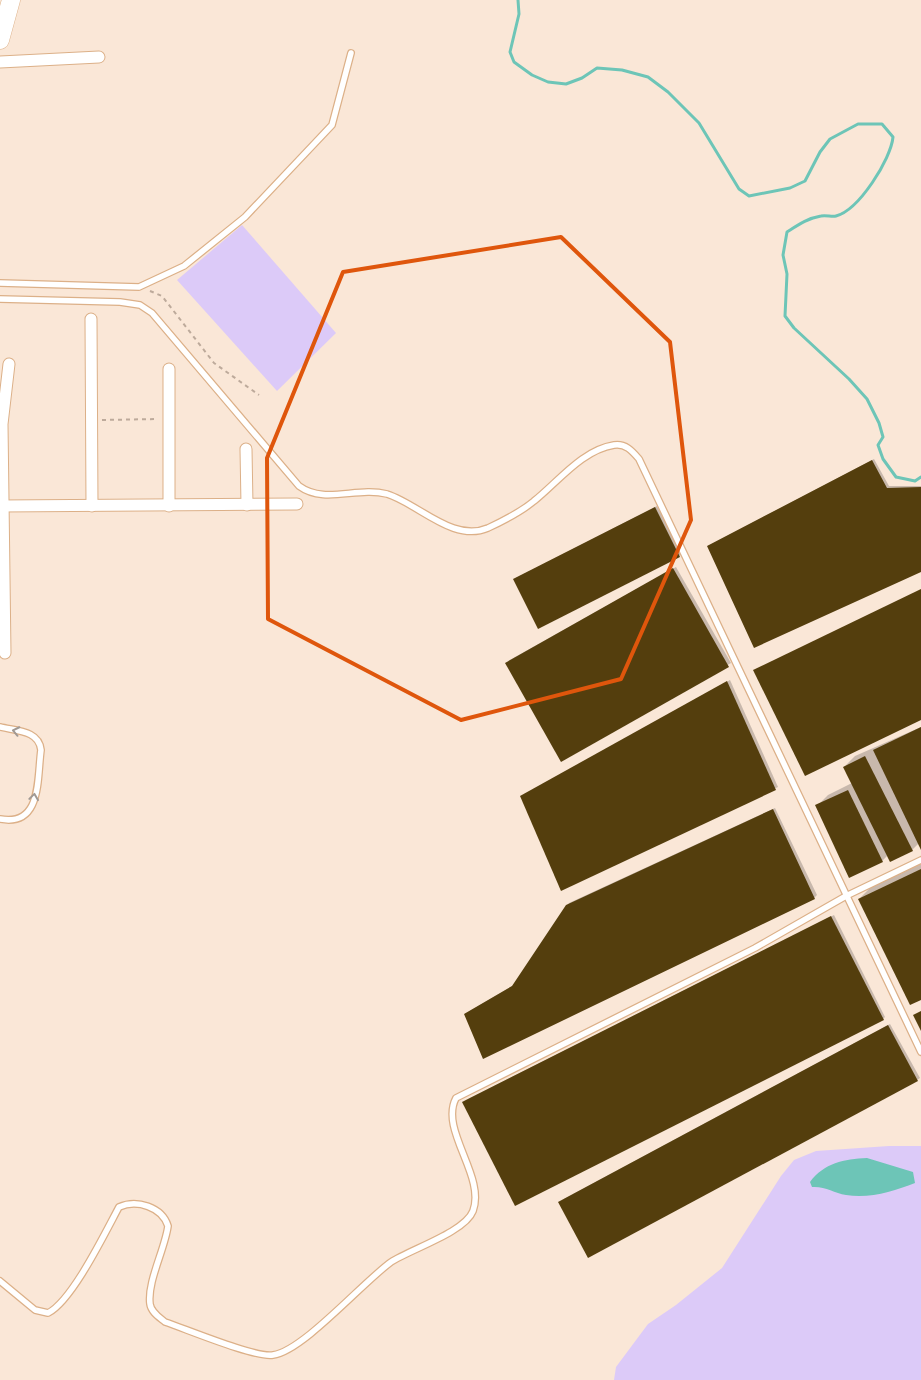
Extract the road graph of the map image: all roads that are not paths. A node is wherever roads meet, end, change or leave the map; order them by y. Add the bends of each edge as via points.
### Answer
1 (10, 0) edge
2 (0, 40) edge
3 (352, 53) dead end
4 (99, 57) dead end
5 (0, 62) edge
6 (0, 283) edge
7 (0, 299) edge
8 (91, 319) dead end
9 (9, 364) dead end
10 (169, 369) dead end
11 (246, 449) dead end
12 (297, 504) dead end
13 (247, 505) junction
14 (2, 506) edge
15 (92, 506) junction
16 (169, 506) junction
17 (5, 653) dead end
18 (0, 727) edge
19 (0, 819) edge
20 (921, 860) edge
21 (846, 896) junction
22 (921, 1052) edge
23 (0, 1281) edge

1 - 2 main road
3 - 6 lane via 332,126 245,217 184,266 139,287
4 - 5 street
7 - 21 lane via 140,305 152,314 298,486 309,494 379,492 395,497 442,523 474,532 532,503 589,454 616,444 629,448 639,459
8 - 15 street
9 - 14 street via 2,424
10 - 16 street
11 - 13 street
12 - 13 street
13 - 16 street
14 - 15 street
14 - 17 street
15 - 16 street
19 -> 18 lane via 20,819 33,806 40,750 40,743 32,734
20 - 21 lane
21 - 22 lane
21 - 23 lane via 755,948 456,1098 451,1107 453,1120 476,1196 470,1217 458,1228 390,1263 284,1353 262,1355 165,1322 156,1315 150,1305 150,1290 168,1226 156,1209 137,1204 120,1207 57,1309 48,1313 35,1310

